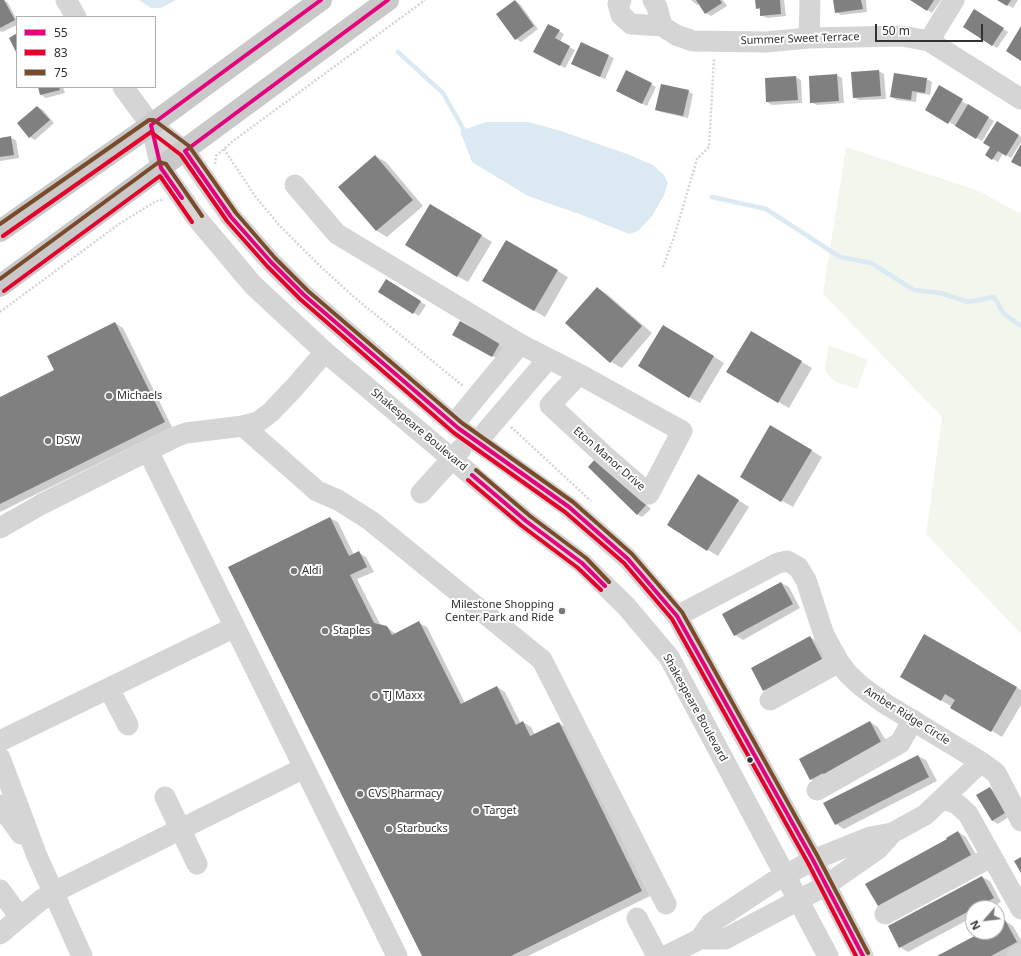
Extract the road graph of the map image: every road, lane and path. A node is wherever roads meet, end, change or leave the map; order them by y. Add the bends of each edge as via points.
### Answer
1 (66, 0) edge
2 (321, 0) edge
3 (388, 0) edge
4 (425, 0) edge
5 (621, 0) edge
6 (653, 0) edge
7 (810, 0) edge
8 (954, 0) edge
9 (75, 16) edge
10 (662, 26) junction
11 (810, 38) junction
12 (930, 41) junction
13 (715, 42) junction
14 (124, 88) edge
15 (1021, 99) edge
16 (152, 125) junction
17 (185, 151) junction
18 (161, 168) junction
19 (201, 175) junction
20 (295, 186) dead end
21 (178, 192) junction
22 (0, 231) edge
23 (663, 267) dead end
24 (0, 286) edge
25 (0, 312) edge
26 (520, 344) junction
27 (325, 352) junction
28 (548, 359) junction
29 (579, 374) junction
30 (454, 424) junction
31 (243, 426) junction
32 (474, 440) junction
33 (148, 451) junction
34 (452, 458) junction
35 (421, 493) dead end
36 (0, 528) edge
37 (677, 616) junction
38 (235, 627) junction
39 (839, 662) junction
40 (109, 689) junction
41 (770, 700) dead end
42 (913, 720) junction
43 (128, 725) dead end
44 (0, 741) edge
45 (0, 758) edge
46 (981, 762) junction
47 (304, 768) junction
48 (817, 790) dead end
49 (164, 797) dead end
50 (944, 799) junction
51 (0, 805) edge
52 (1021, 821) edge
53 (180, 831) junction
54 (892, 833) junction
55 (37, 856) junction
56 (991, 857) junction
57 (813, 860) junction
58 (197, 864) dead end
59 (785, 876) junction
60 (825, 886) junction
61 (0, 890) edge
62 (54, 892) junction
63 (798, 900) junction
64 (666, 904) dead end
65 (1021, 909) edge
66 (885, 914) dead end
67 (20, 917) junction
68 (637, 918) dead end
69 (0, 934) edge
70 (700, 939) junction
71 (1021, 954) edge
72 (82, 956) edge
73 (397, 956) edge
74 (657, 956) edge
75 (666, 956) edge
76 (828, 956) edge
77 (863, 956) edge
78 (1018, 956) edge

1 - 9 street
2 - 16 main road
3 - 17 main road
4 - 19 path via 233,141 216,156 215,164
5 - 10 street, Summer Sweet Terrace via 618,4 621,15 631,24
6 - 10 street
7 - 11 street
8 - 12 street
10 - 13 street, Summer Sweet Terrace via 676,35 693,41
11 - 12 street, Summer Sweet Terrace via 902,36
11 - 13 street, Summer Sweet Terrace via 766,42
12 - 15 street, Summer Sweet Terrace
13 - 23 path via 709,147 697,159
14 - 16 street, Shakespeare Boulevard
16 - 17 street, Shakespeare Boulevard
16 - 18 street, Shakespeare Boulevard
16 - 22 main road
17 - 18 main road
17 - 19 street, Shakespeare Boulevard
18 - 21 street, Shakespeare Boulevard
18 - 24 main road
19 - 30 street, Shakespeare Boulevard via 231,217 288,279 335,323
20 - 26 street, Eton Manor Drive via 337,234
21 - 25 path via 166,202 156,201 138,212
21 - 27 street, Shakespeare Boulevard via 253,285
26 - 28 street, Eton Manor Drive
26 - 30 street
27 - 31 street via 270,412 258,422
27 - 34 street, Shakespeare Boulevard
28 - 29 street, Eton Manor Drive
28 - 32 street
29 - 29 street, Eton Manor Drive via 682,431 649,494 550,405
30 - 32 street, Shakespeare Boulevard
31 - 33 street via 186,433
31 - 64 street via 317,491 338,500 371,521 542,660
32 - 34 street
32 - 37 street, Shakespeare Boulevard via 569,507 628,559
33 - 36 street
33 - 38 street
34 - 35 street
34 - 59 street, Shakespeare Boulevard via 526,521 582,563 626,606 669,657
37 - 39 street, Amber Ridge Circle via 778,563 788,561 798,567 806,580 824,636
37 - 57 street, Shakespeare Boulevard
38 - 40 street
38 - 47 street
39 - 41 street
39 - 42 street, Amber Ridge Circle via 861,686
40 - 43 street
40 - 44 street
42 - 46 street, Amber Ridge Circle
42 - 48 street via 900,743
45 - 55 street
46 - 50 street
46 - 52 street, Amber Ridge Circle via 996,773
47 - 53 street
47 - 73 street
49 - 53 street
50 - 54 street via 925,815
50 - 56 street via 957,804 968,814
51 - 55 street
53 - 58 street
53 - 62 street
54 - 57 street via 870,837
54 - 60 street via 878,849
55 - 62 street
56 - 65 street
56 - 66 street
57 - 59 street
57 - 60 street, Shakespeare Boulevard
59 - 63 street, Shakespeare Boulevard
59 - 70 street via 711,923
60 - 63 street
60 - 77 street, Shakespeare Boulevard
61 - 67 street
62 - 67 street
62 - 72 street
63 - 70 street via 725,939
63 - 76 street, Shakespeare Boulevard
67 - 69 street
68 - 74 street
70 - 75 street
71 - 78 street

